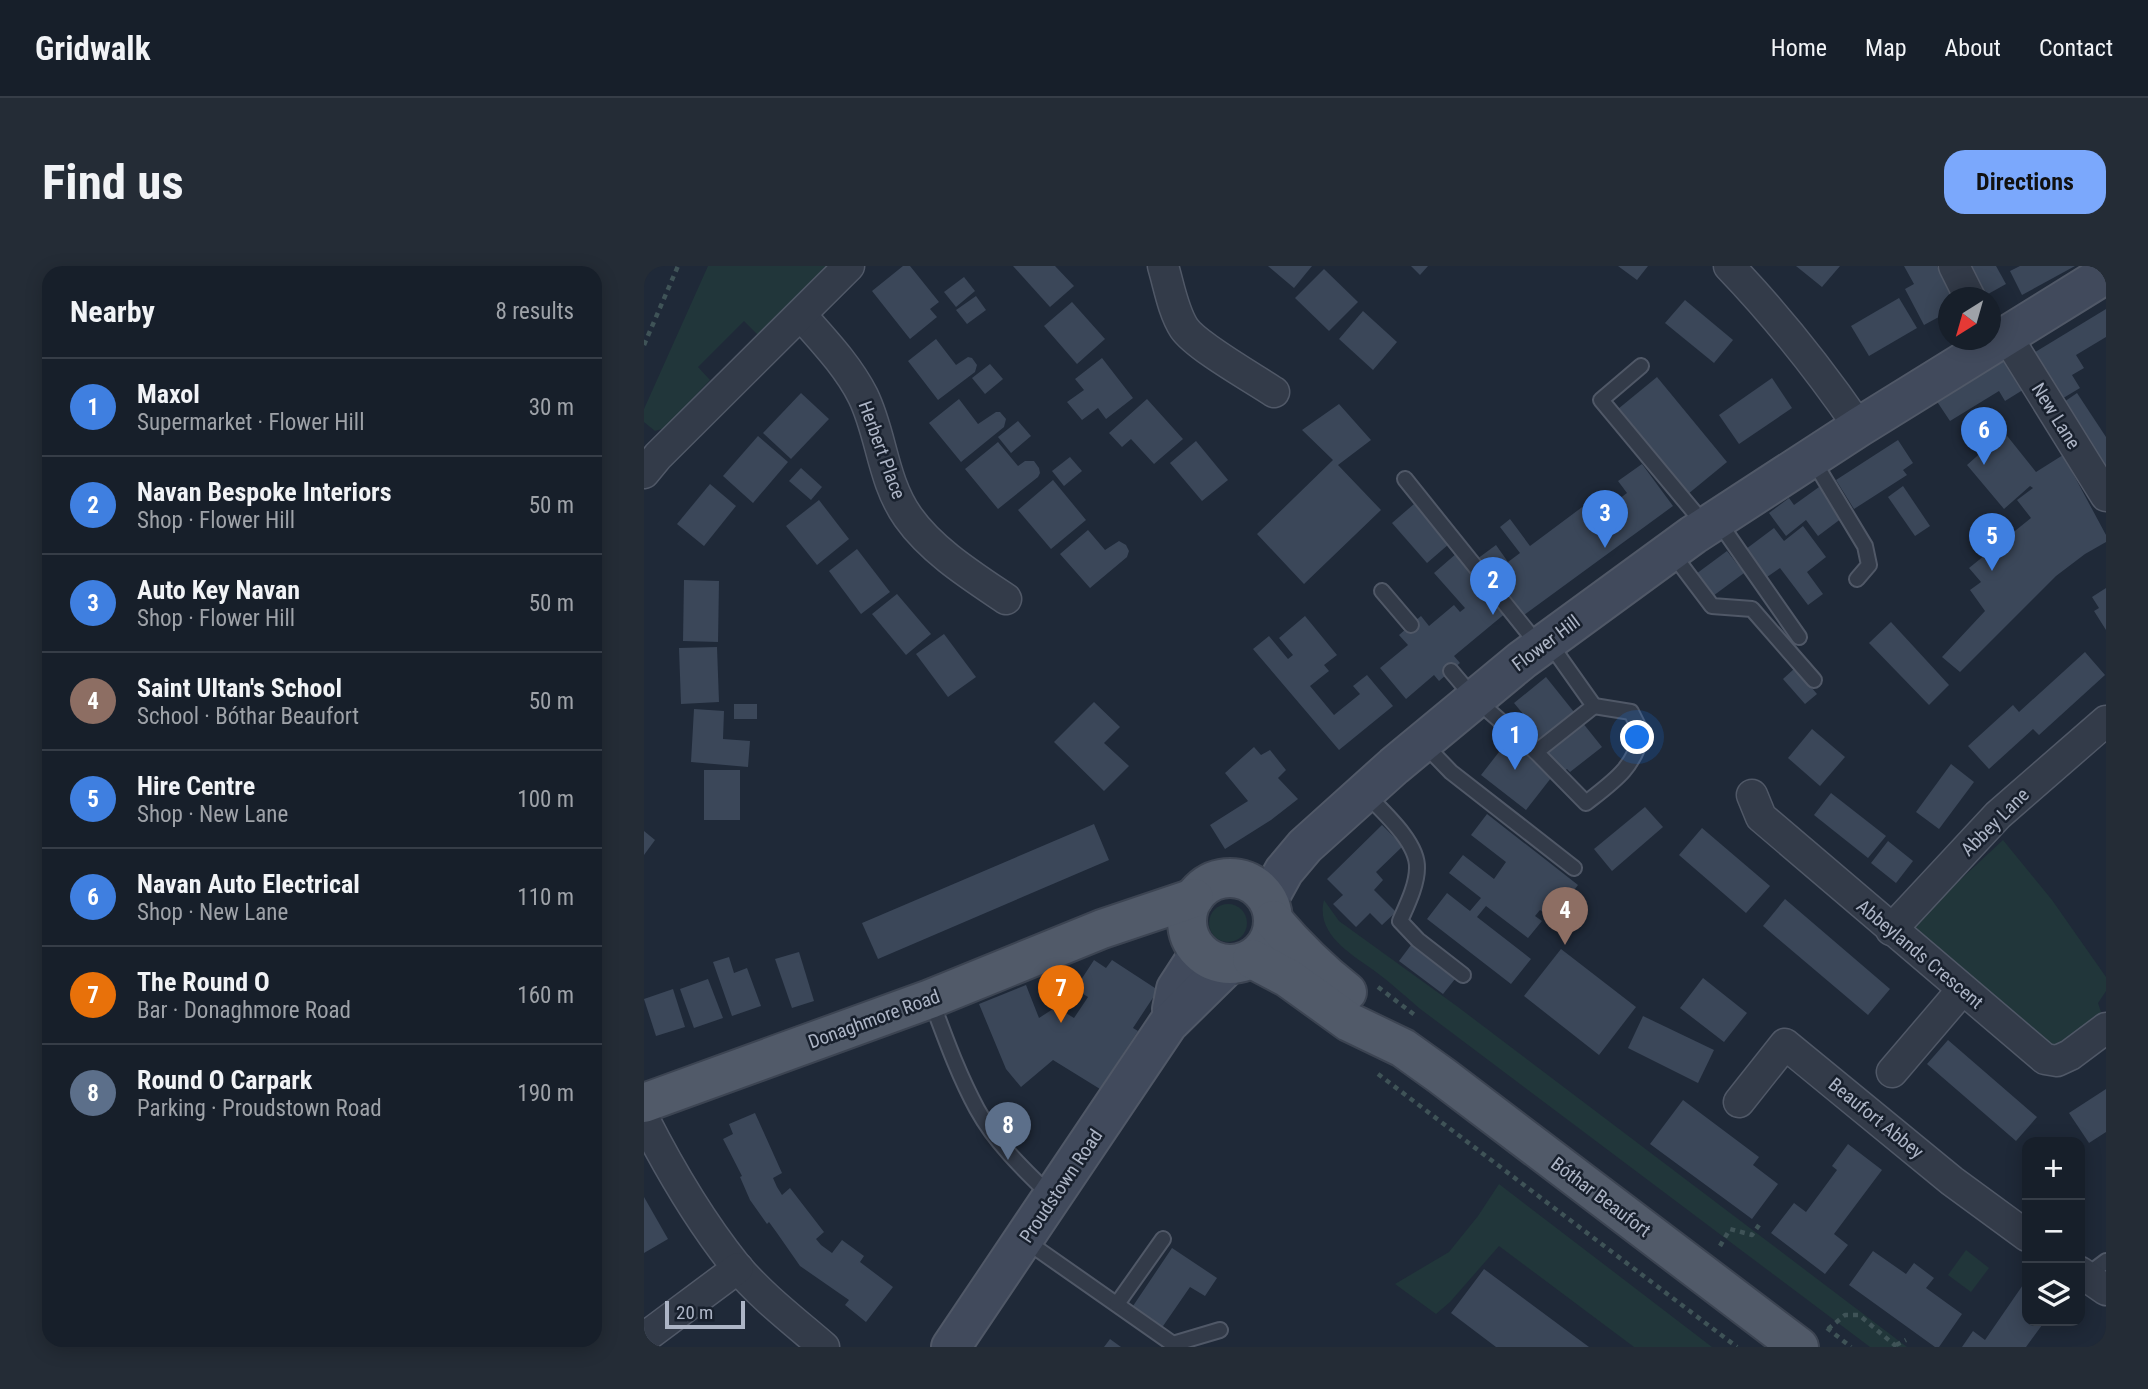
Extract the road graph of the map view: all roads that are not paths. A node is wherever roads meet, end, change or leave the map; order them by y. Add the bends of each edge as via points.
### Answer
1 (849, 266) edge
2 (1163, 266) edge
3 (1728, 266) edge
4 (1955, 266) edge
5 (2106, 274) edge
6 (1965, 287) edge
7 (801, 315) junction
8 (2001, 335) edge
9 (2001, 345) edge
10 (1978, 350) edge
11 (1641, 366) dead end
12 (1274, 392) dead end
13 (1859, 427) junction
14 (1812, 458) junction
15 (644, 474) edge
16 (1405, 479) dead end
17 (2106, 496) edge
18 (1712, 523) junction
19 (1670, 552) junction
20 (1857, 579) dead end
21 (1382, 591) dead end
22 (1006, 599) dead end
23 (1411, 625) dead end
24 (1799, 637) dead end
25 (1544, 644) junction
26 (1814, 680) dead end
27 (1463, 684) junction
28 (1594, 706) junction
29 (2106, 721) edge
30 (1422, 742) junction
31 (1536, 752) junction
32 (1364, 792) junction
33 (1752, 795) dead end
34 (1574, 868) dead end
35 (1194, 898) junction
36 (1271, 910) junction
37 (1102, 929) junction
38 (1891, 930) junction
39 (1218, 953) junction
40 (1463, 975) dead end
41 (1962, 989) junction
42 (930, 999) junction
43 (2106, 1028) edge
44 (1403, 1048) junction
45 (1892, 1072) dead end
46 (1739, 1102) dead end
47 (644, 1103) edge
48 (644, 1119) edge
49 (1053, 1198) junction
50 (2022, 1232) edge
51 (1163, 1239) dead end
52 (1025, 1240) junction
53 (738, 1268) junction
54 (1117, 1304) junction
55 (1220, 1330) dead end
56 (644, 1338) edge
57 (1814, 1338) edge
58 (824, 1347) edge
59 (951, 1347) edge

1 - 7 street
2 - 12 street via 1185,330
3 - 13 street via 1802,347
4 - 6 street
5 - 8 main road, Flower Hill
7 - 15 street
7 - 22 street, Herbert Place via 842,362 863,395 893,491 908,518 937,548
9 - 17 street, New Lane
10 - 13 main road, Flower Hill
11 - 18 lane via 1601,400
13 - 14 main road, Flower Hill
14 - 18 main road, Flower Hill
14 - 20 lane via 1865,546 1869,565
16 - 25 lane
18 - 19 main road, Flower Hill
18 - 24 lane
19 - 25 main road, Flower Hill
19 - 26 lane via 1712,606 1752,609
21 - 23 lane
25 - 27 main road, Flower Hill
25 - 28 lane
27 - 30 main road, Flower Hill
27 - 31 lane
28 - 31 lane
28 - 31 lane via 1631,712 1642,734 1637,753 1621,776 1586,803
29 - 38 street, Abbey Lane via 1998,815
30 - 32 main road, Flower Hill
30 - 34 lane via 1451,772
32 - 36 main road, Flower Hill via 1305,846 1284,872
32 - 40 lane via 1408,842 1418,867 1400,920
33 - 38 street, Abbeylands Crescent via 1761,817
35 - 36 main road via 1207,885 1236,878 1254,886
35 - 37 main road, Donaghmore Road
35 - 39 main road via 1187,922
36 - 39 main road via 1268,942
36 - 44 main road, Bóthar Beaufort via 1299,950 1362,1003
37 - 39 main road
37 - 42 main road, Donaghmore Road
38 - 41 street, Abbeylands Crescent
39 - 44 main road, Bóthar Beaufort via 1288,978 1349,1021
39 - 49 main road, Proudstown Road via 1176,989 1168,1024
41 - 43 street, Abbeylands Crescent via 2045,1059 2057,1061 2070,1055
41 - 45 street
42 - 47 main road, Donaghmore Road
42 - 49 lane via 978,1112 1015,1161
44 - 57 main road, Bóthar Beaufort
46 - 50 street, Beaufort Abbey via 1785,1044
48 - 53 street via 706,1226
49 - 52 main road, Proudstown Road
51 - 54 lane
52 - 54 lane
52 - 59 main road, Proudstown Road
53 - 56 street
53 - 58 street
54 - 55 lane via 1173,1344

